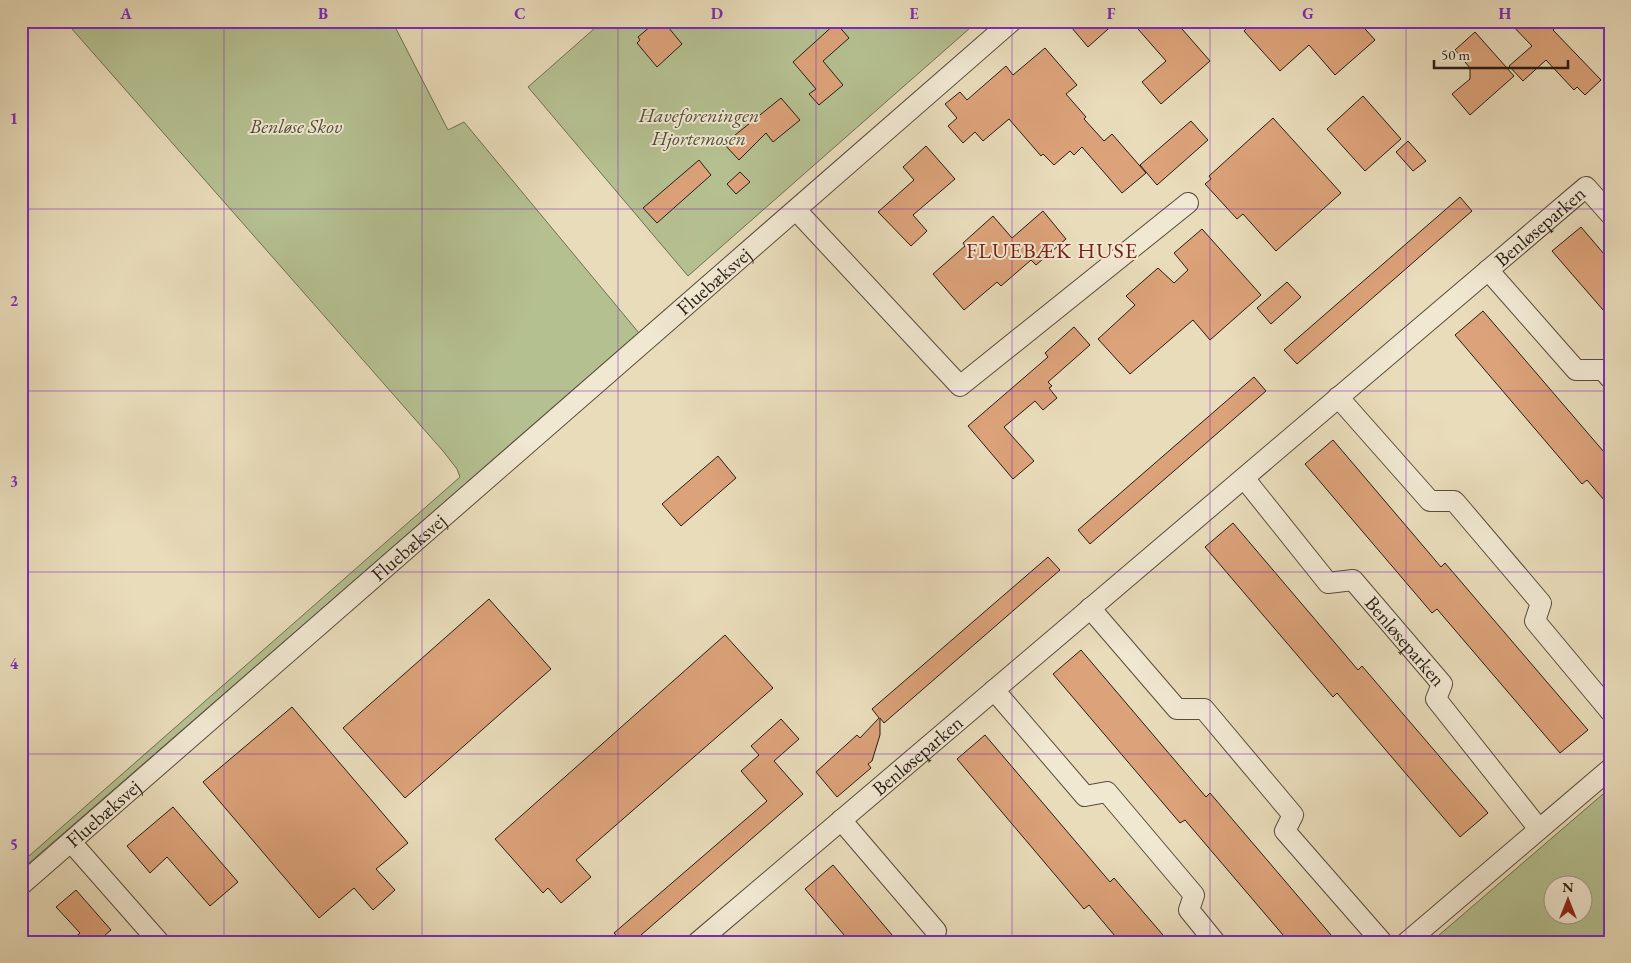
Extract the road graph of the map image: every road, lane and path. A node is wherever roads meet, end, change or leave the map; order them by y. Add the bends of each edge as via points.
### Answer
1 (1012, 21) edge
2 (1188, 203) dead end
3 (796, 210) junction
4 (1610, 214) edge
5 (1488, 270) junction
6 (1610, 378) edge
7 (1338, 397) junction
8 (1244, 478) junction
9 (1090, 608) junction
10 (994, 690) junction
11 (1610, 711) edge
12 (1610, 769) edge
13 (841, 820) junction
14 (1539, 828) junction
15 (72, 842) junction
16 (21, 885) edge
17 (936, 930) dead end
18 (158, 942) edge
19 (698, 942) edge
20 (1214, 942) edge
21 (1382, 942) edge
22 (1407, 942) edge

1 - 3 street, Fluebæksvej
2 - 3 street via 960,386
3 - 15 street, Fluebæksvej
4 - 5 street, Benløseparken via 1586,187
5 - 6 street, Benløseparken via 1576,370 1603,370
5 - 7 street, Benløseparken
7 - 8 street, Benløseparken
7 - 11 street via 1430,501 1456,503 1541,603 1535,621
8 - 9 street, Benløseparken
8 - 14 street, Benløseparken via 1328,583 1353,580 1442,684 1436,700
9 - 10 street, Benløseparken
9 - 21 street via 1177,709 1204,709 1293,816 1285,831
10 - 13 street, Benløseparken
10 - 20 street via 1085,796 1107,792 1194,895 1189,910
12 - 14 street
13 - 17 street
13 - 19 street, Benløseparken
14 - 22 street
15 - 16 street, Fluebæksvej
15 - 18 street

